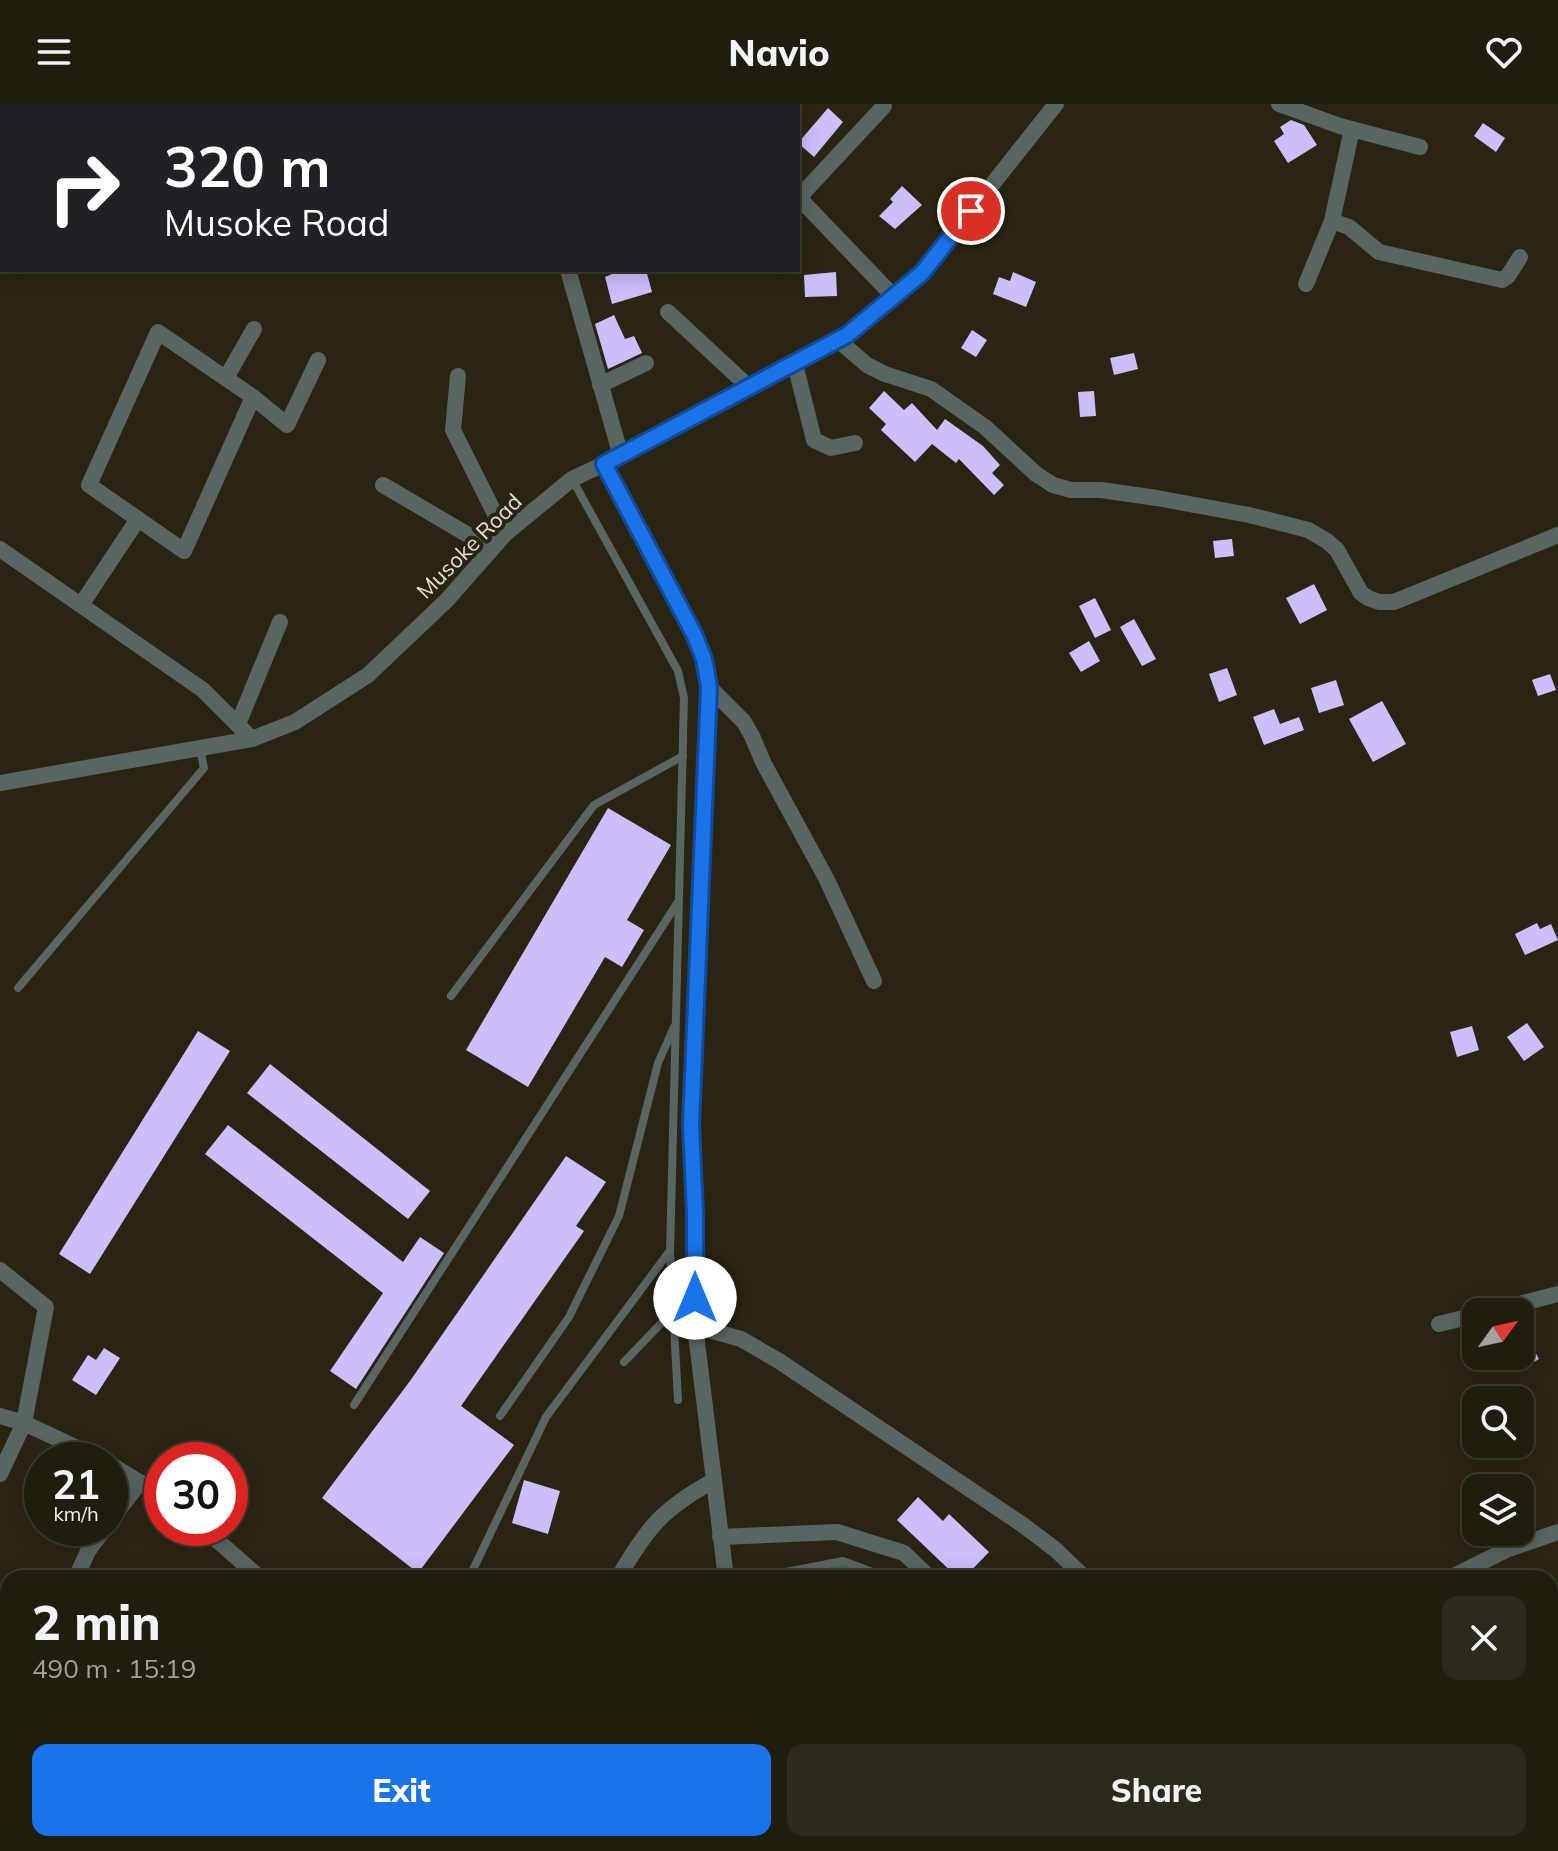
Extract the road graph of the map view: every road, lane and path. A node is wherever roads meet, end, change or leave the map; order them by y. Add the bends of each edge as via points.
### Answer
1 (1056, 104) edge
2 (1279, 104) edge
3 (884, 106) dead end
4 (1352, 129) junction
5 (1420, 147) dead end
6 (1332, 221) junction
7 (1520, 257) dead end
8 (569, 272) edge
9 (1306, 284) dead end
10 (894, 297) junction
11 (668, 312) dead end
12 (254, 329) dead end
13 (838, 340) junction
14 (318, 360) dead end
15 (646, 363) dead end
16 (795, 364) junction
17 (458, 376) dead end
18 (226, 378) junction
19 (600, 385) junction
20 (750, 388) junction
21 (253, 397) junction
22 (855, 443) dead end
23 (621, 456) junction
24 (604, 464) junction
25 (572, 479) junction
26 (383, 485) dead end
27 (138, 519) junction
28 (505, 534) junction
29 (1558, 535) edge
30 (0, 549) edge
31 (489, 552) junction
32 (81, 605) junction
33 (280, 622) dead end
34 (709, 687) junction
35 (238, 724) junction
36 (252, 739) junction
37 (200, 749) junction
38 (683, 756) junction
39 (0, 783) edge
40 (680, 899) junction
41 (874, 981) dead end
42 (18, 988) dead end
43 (451, 996) dead end
44 (676, 1022) junction
45 (670, 1252) junction
46 (0, 1270) edge
47 (1558, 1294) edge
48 (1534, 1300) edge
49 (673, 1311) junction
50 (1462, 1318) edge
51 (1439, 1324) dead end
52 (695, 1326) junction
53 (624, 1362) dead end
54 (678, 1400) dead end
55 (354, 1405) dead end
56 (0, 1416) edge
57 (500, 1416) dead end
58 (24, 1423) junction
59 (65, 1442) edge
60 (0, 1474) edge
61 (128, 1475) edge
62 (713, 1481) junction
63 (140, 1482) junction
64 (144, 1485) edge
65 (128, 1498) edge
66 (1558, 1532) edge
67 (720, 1537) junction
68 (92, 1546) edge
69 (224, 1546) edge
70 (80, 1570) edge
71 (251, 1570) edge
72 (473, 1570) edge
73 (623, 1570) edge
74 (725, 1570) edge
75 (796, 1570) edge
76 (867, 1570) edge
77 (922, 1570) edge
78 (1077, 1570) edge
79 (1466, 1570) edge

1 - 10 street, Musoke Road via 922,273
2 - 4 street
3 - 10 street via 801,200
4 - 5 street
4 - 6 street
6 - 7 street via 1349,227 1379,252 1502,280
6 - 9 street
8 - 19 street
10 - 13 street, Musoke Road
11 - 20 street
12 - 18 street
13 - 16 street, Musoke Road
13 - 29 street via 867,365 931,389 1053,485 1157,498 1308,530 1337,550 1361,593 1379,602 1394,602
14 - 21 street via 287,425
15 - 19 street
16 - 20 street, Musoke Road
16 - 22 street via 814,440 831,448
17 - 28 street via 453,430
18 - 21 street
18 - 27 street via 158,332 89,485
19 - 23 street
20 - 23 street, Musoke Road
21 - 27 street via 184,551
23 - 24 street, Musoke Road
24 - 25 street, Musoke Road
24 - 34 street via 694,634
25 - 28 street, Musoke Road
25 - 38 lane via 678,671 684,698
26 - 31 street
27 - 32 street
28 - 31 street, Musoke Road
30 - 32 street
31 - 36 street, Musoke Road via 368,675 295,722
32 - 35 street via 203,690
33 - 35 street
34 - 41 street via 752,736
34 - 52 street via 691,1125
35 - 36 street
36 - 37 street, Musoke Road
37 - 39 street, Musoke Road
37 - 42 lane via 204,768
38 - 40 lane
38 - 43 lane via 594,805
40 - 44 lane
40 - 55 lane
44 - 45 lane
44 - 57 lane via 658,1063 619,1216 569,1317
45 - 49 lane
45 - 72 lane via 546,1417
46 - 58 street via 46,1307
47 - 48 street
49 - 53 lane
49 - 54 lane
50 - 51 street
52 - 62 street
52 - 78 street via 741,1339 779,1361 1012,1517
56 - 58 street
58 - 59 street
58 - 60 street
61 - 63 street
62 - 67 street
62 - 73 street via 655,1521
63 - 64 street
63 - 65 street
66 - 79 street
67 - 74 street
67 - 77 street via 837,1532 904,1553
68 - 70 street
69 - 71 street
75 - 76 lane via 843,1561

